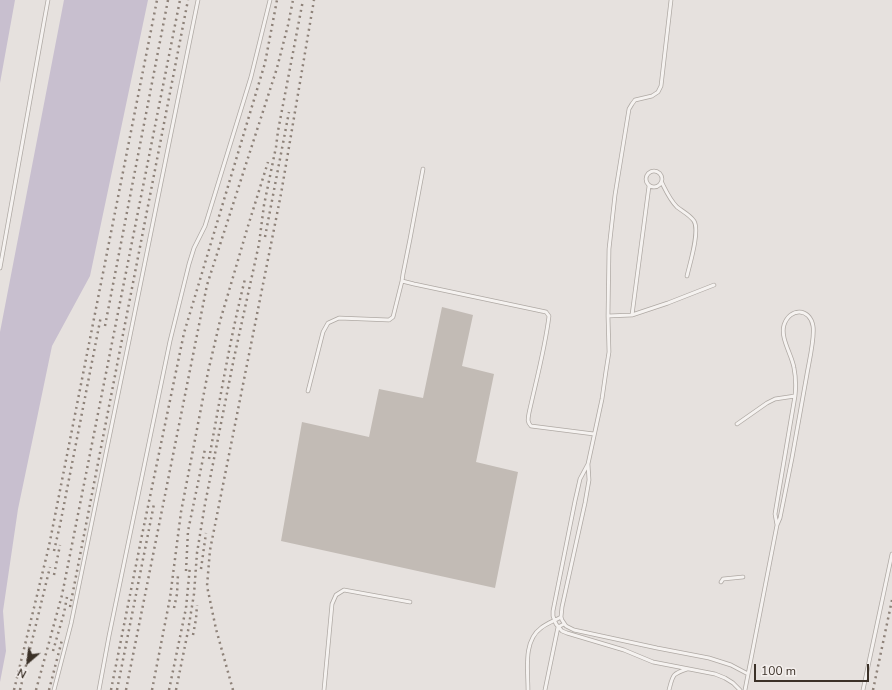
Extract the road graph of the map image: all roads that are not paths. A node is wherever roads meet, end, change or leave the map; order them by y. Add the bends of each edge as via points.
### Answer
1 (48, 0) edge
2 (198, 0) edge
3 (270, 0) edge
4 (671, 0) edge
5 (423, 169) dead end
6 (662, 183) junction
7 (649, 186) junction
8 (0, 268) edge
9 (687, 276) dead end
10 (402, 280) junction
11 (714, 285) dead end
12 (632, 315) junction
13 (608, 316) junction
14 (308, 390) dead end
15 (795, 396) junction
16 (738, 424) dead end
17 (594, 434) junction
18 (588, 464) junction
19 (777, 525) junction
20 (892, 554) edge
21 (743, 577) dead end
22 (721, 582) dead end
23 (410, 602) dead end
24 (561, 617) junction
25 (554, 621) junction
26 (564, 624) junction
27 (558, 627) junction
28 (688, 669) junction
29 (748, 674) junction
30 (54, 690) edge
31 (100, 690) edge
32 (324, 690) edge
33 (528, 690) edge
34 (546, 690) edge
35 (669, 690) edge
36 (740, 690) edge
37 (745, 690) edge
38 (863, 690) edge

1 - 8 lane
2 - 30 lane via 71,624
3 - 31 lane via 251,78 205,226 189,264 170,341
4 - 13 lane via 661,86 652,96 635,100 629,109 609,249
5 - 10 lane
6 - 7 lane via 658,187
6 - 7 lane via 661,174 651,171 646,181
6 - 9 lane via 675,206 693,219 696,227
7 - 12 lane
10 - 14 lane via 393,317 389,320 340,318 328,323 323,332
10 - 17 lane via 546,312 549,316 548,324 527,421 535,427
11 - 12 lane
12 - 13 lane
13 - 17 lane via 609,352
15 - 16 lane via 767,402
15 - 19 lane via 775,514
15 - 19 lane via 794,368 783,329 788,317 794,312 799,312 810,318 813,334 797,430
17 - 18 lane
18 - 24 lane via 589,480 585,503
18 - 25 lane via 580,479 575,501 556,596
19 - 29 lane
20 - 38 lane
21 - 22 lane via 723,579
23 - 32 lane via 344,590 336,595 332,604
24 - 25 lane
24 - 26 lane
25 - 27 lane
25 - 33 lane via 541,628 532,639 528,653
26 - 27 lane
26 - 29 lane via 580,632 709,658 731,664
27 - 28 lane via 567,633 624,650 653,662
27 - 34 lane
28 - 35 lane via 674,674
28 - 36 lane via 725,678
29 - 37 lane

